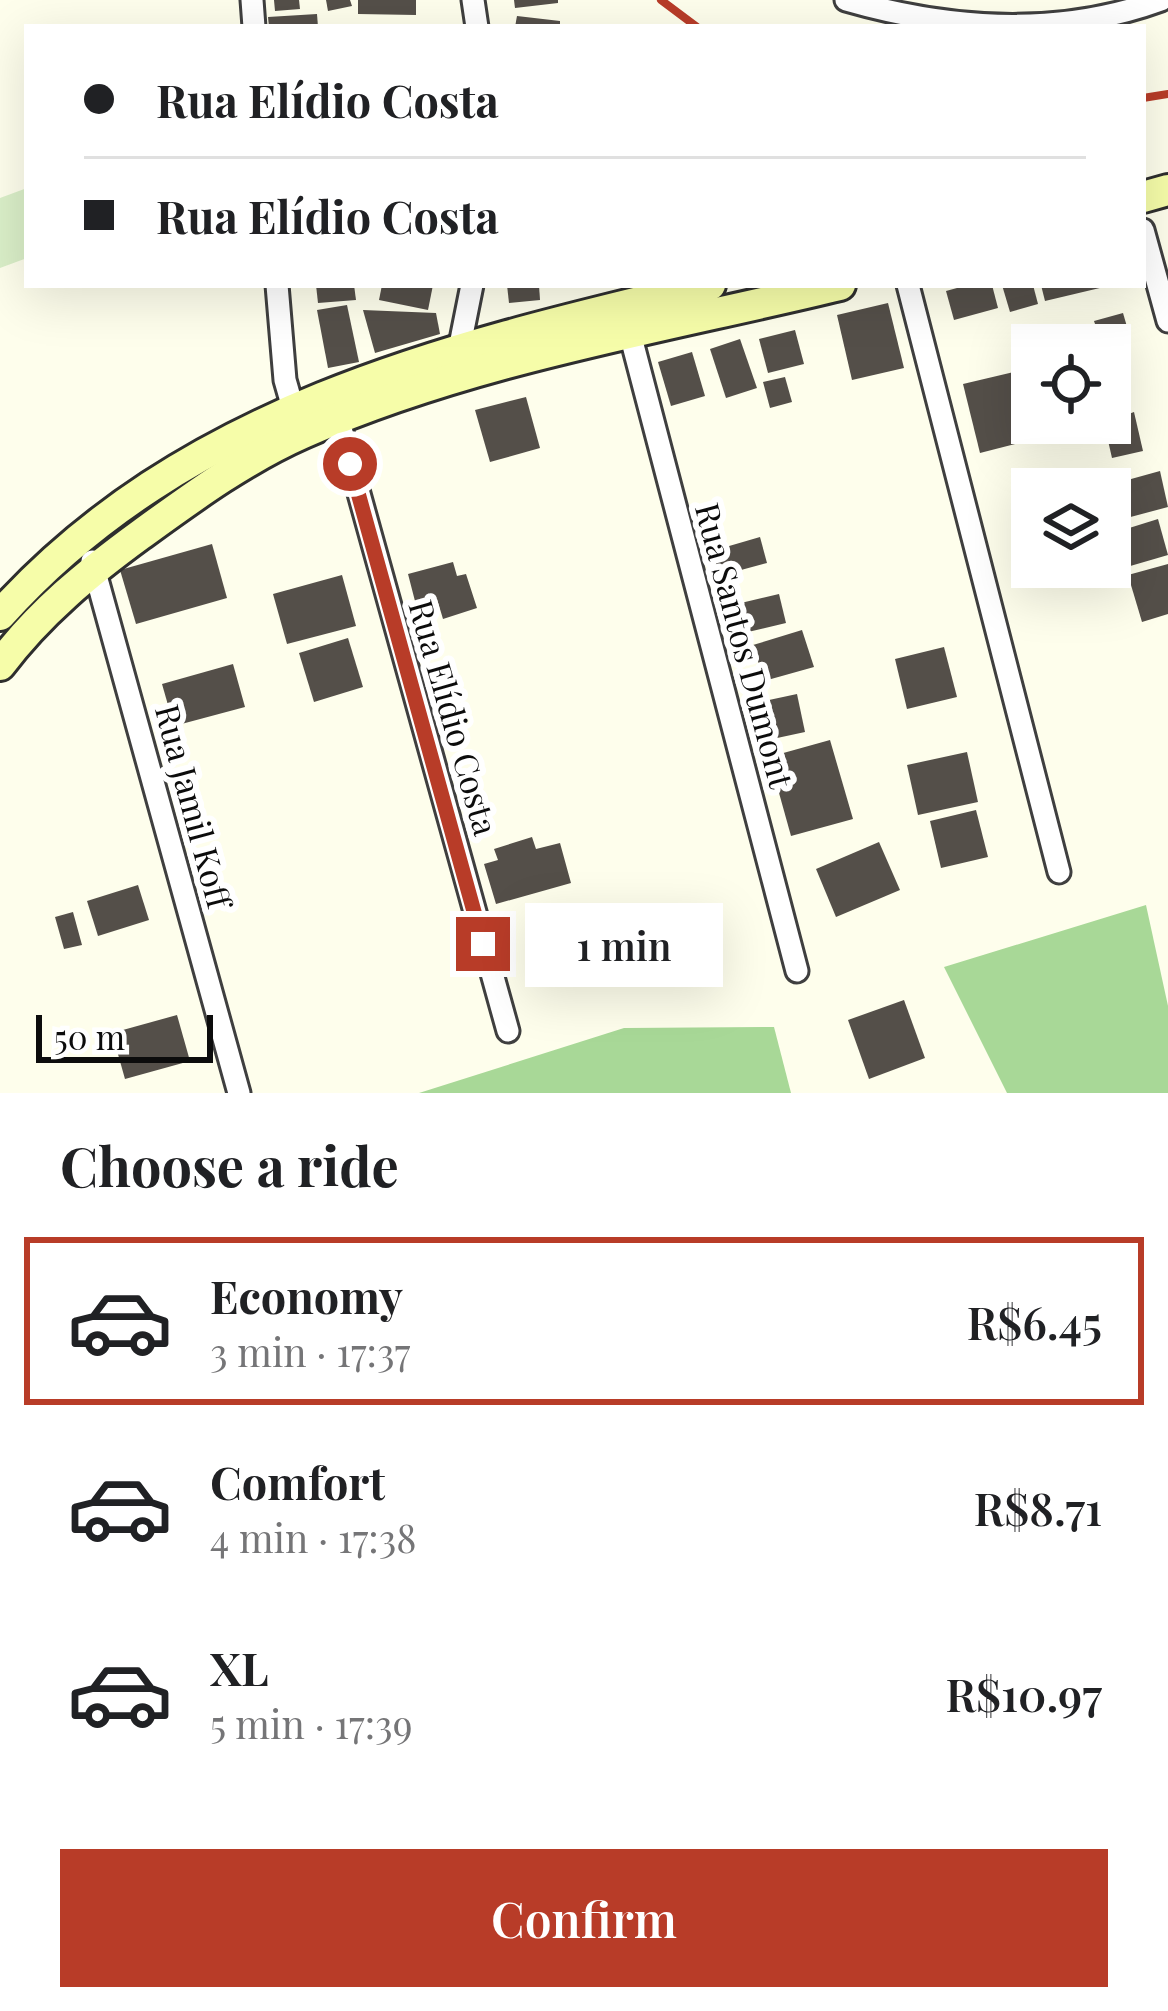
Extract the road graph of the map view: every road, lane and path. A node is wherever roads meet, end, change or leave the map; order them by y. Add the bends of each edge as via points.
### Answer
1 (846, 0) edge
2 (1161, 0) edge
3 (990, 24) edge
4 (1062, 24) edge
5 (1146, 241) edge
6 (277, 288) edge
7 (472, 288) edge
8 (703, 288) edge
9 (822, 288) edge
10 (909, 288) edge
11 (627, 321) junction
12 (1168, 321) edge
13 (465, 360) junction
14 (335, 406) junction
15 (297, 421) junction
16 (83, 538) junction
17 (95, 568) junction
18 (0, 615) edge
19 (0, 665) edge
20 (1058, 872) dead end
21 (797, 971) dead end
22 (508, 1031) dead end
23 (239, 1093) edge

1 - 3 street via 925,22
2 - 4 street
5 - 12 street
6 - 15 street
7 - 13 street
8 - 11 street
9 - 11 street
10 - 20 street
11 - 13 street
11 - 21 street, Rua Santos Dumont
13 - 14 street
14 - 15 street
14 - 22 street, Rua Elídio Costa
15 - 16 street via 186,465
15 - 17 street
16 - 17 street, Rua Jamil Koff
16 - 18 street
17 - 19 street
17 - 23 street, Rua Jamil Koff

